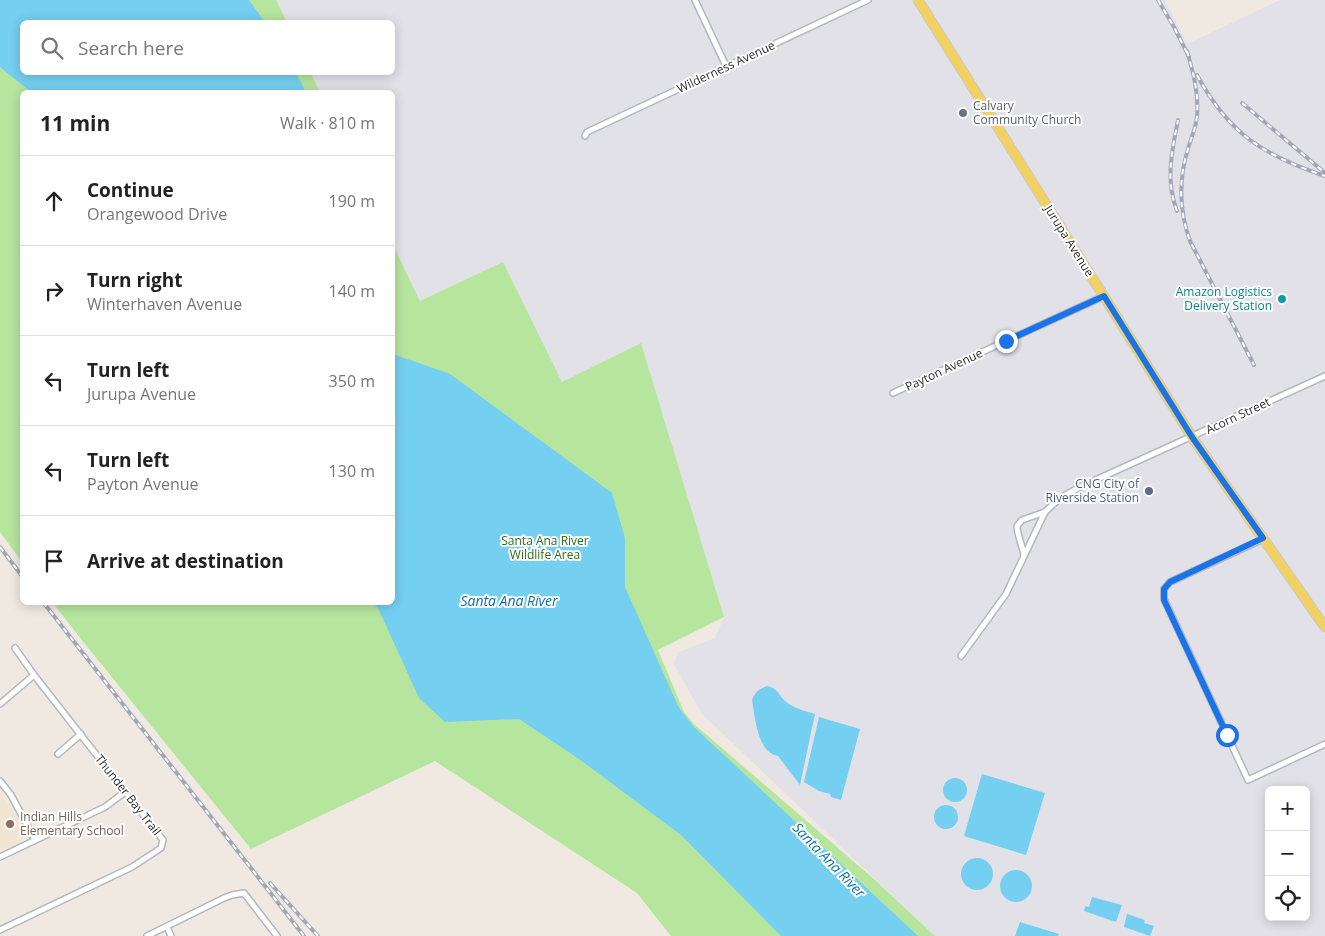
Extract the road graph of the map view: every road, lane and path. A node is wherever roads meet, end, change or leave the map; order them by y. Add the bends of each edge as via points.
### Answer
1 (695, 0) edge
2 (868, 0) edge
3 (918, 0) edge
4 (726, 66) junction
5 (585, 136) dead end
6 (1104, 296) junction
7 (1325, 376) edge
8 (893, 393) dead end
9 (1192, 437) junction
10 (1046, 512) junction
11 (1263, 538) junction
12 (1024, 555) junction
13 (1325, 627) edge
14 (15, 648) dead end
15 (961, 656) dead end
16 (34, 675) junction
17 (0, 704) edge
18 (80, 734) junction
19 (1325, 744) edge
20 (58, 754) dead end
21 (0, 781) edge
22 (125, 792) junction
23 (35, 840) junction
24 (0, 857) edge
25 (167, 927) junction
26 (0, 930) edge
27 (147, 936) edge
28 (171, 936) edge
29 (277, 936) edge

1 - 4 street
2 - 4 street, Wilderness Avenue
3 - 6 main road, Jurupa Avenue
4 - 5 street, Wilderness Avenue via 595,128
6 - 8 street, Payton Avenue
6 - 9 main road, Jurupa Avenue
7 - 9 street, Acorn Street
9 - 10 street, Acorn Street via 1069,493
9 - 11 main road, Jurupa Avenue
10 - 12 street, Acorn Street
10 - 12 street, Acorn Street via 1022,520 1017,526
11 - 13 main road, Jurupa Avenue
11 - 19 street via 1170,582 1164,589 1164,600 1248,780
12 - 15 street, Acorn Street via 1006,594
14 - 16 street, Thunder Bay Trail
16 - 17 street
16 - 18 street, Thunder Bay Trail
18 - 20 street
18 - 22 street, Thunder Bay Trail
21 - 23 street
22 - 23 street via 105,808
22 - 26 street, Thunder Bay Trail via 163,840 162,848 132,867
23 - 24 street
25 - 27 street
25 - 28 street
25 - 29 street via 232,895 244,893

